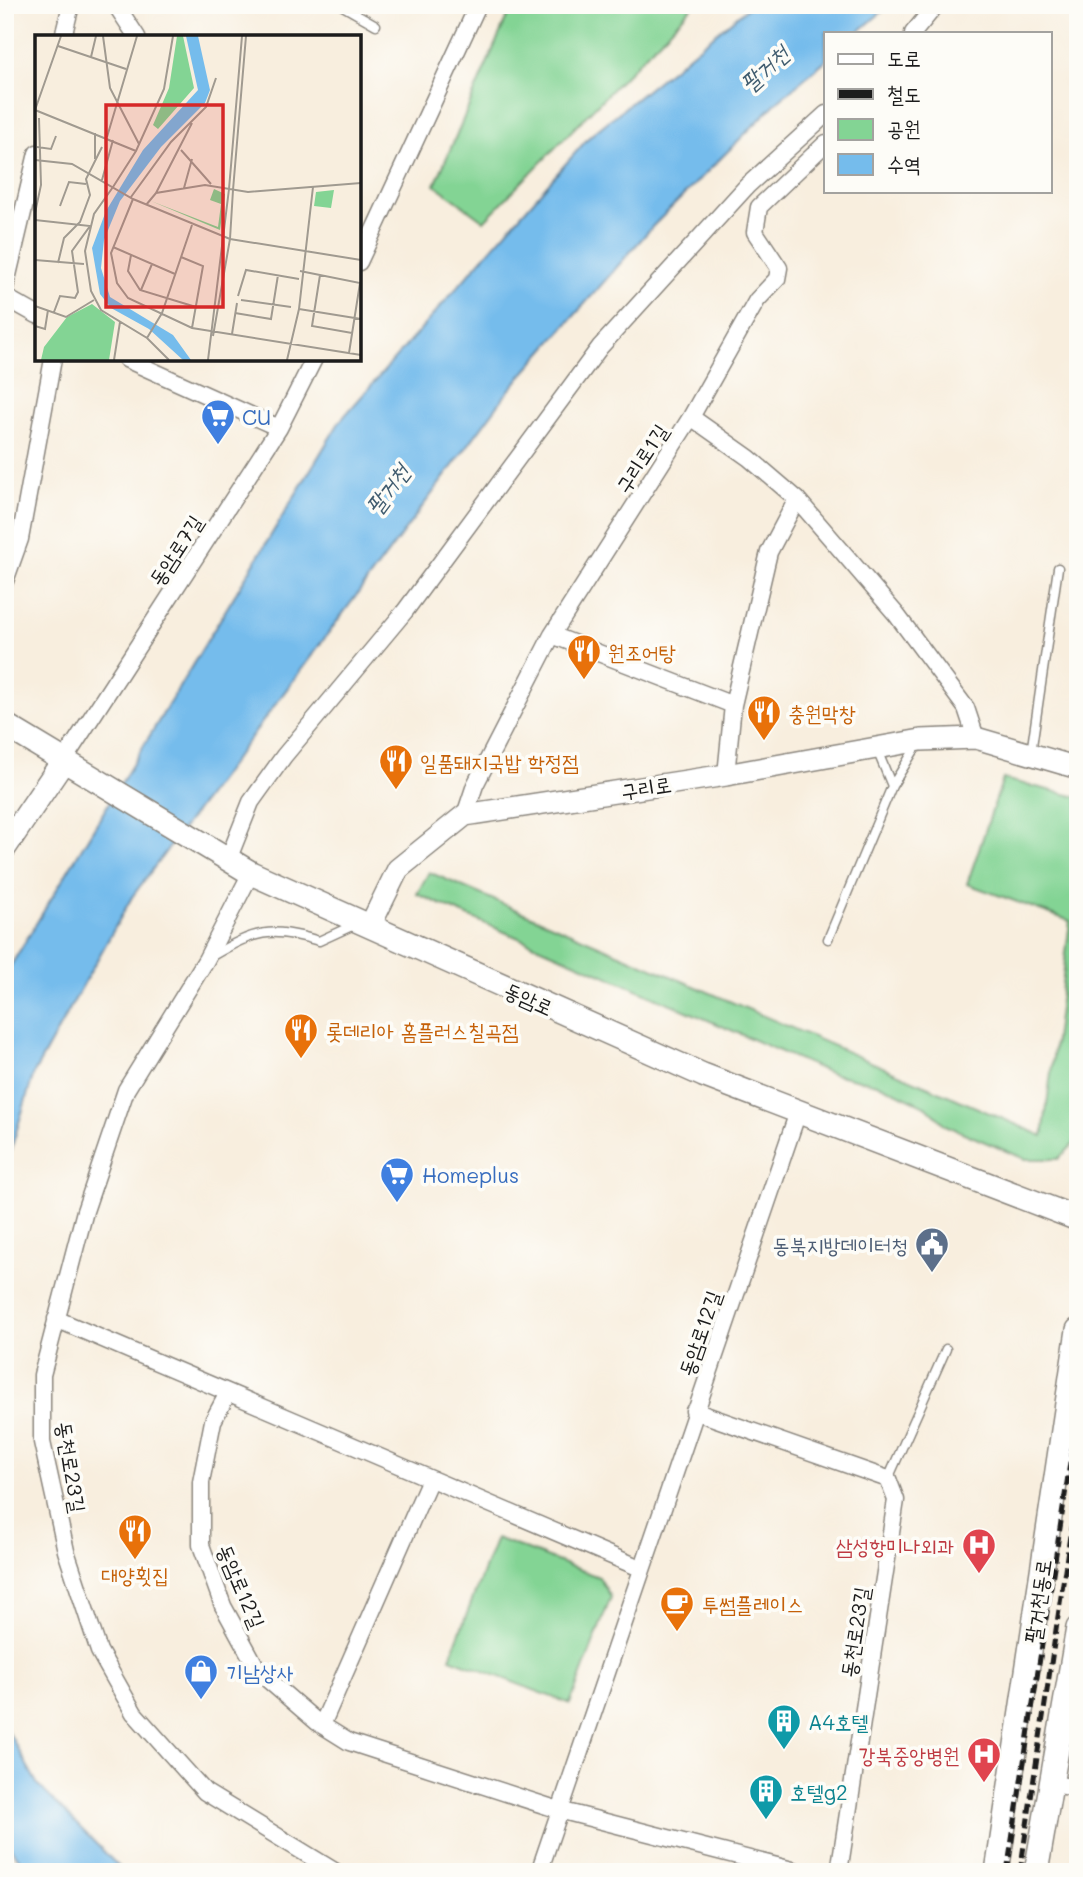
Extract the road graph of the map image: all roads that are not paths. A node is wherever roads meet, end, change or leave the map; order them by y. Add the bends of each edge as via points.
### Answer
1 (71, 5) edge
2 (116, 5) edge
3 (341, 5) edge
4 (478, 5) edge
5 (936, 5) edge
6 (376, 25) dead end
7 (914, 32) edge
8 (64, 35) edge
9 (136, 35) edge
10 (824, 116) edge
11 (824, 145) edge
12 (35, 161) edge
13 (360, 260) edge
14 (5, 288) edge
15 (5, 297) edge
16 (35, 314) edge
17 (53, 360) edge
18 (129, 360) edge
19 (309, 362) edge
20 (691, 417) junction
21 (279, 428) junction
22 (797, 499) junction
23 (1058, 568) dead end
24 (5, 581) edge
25 (552, 635) junction
26 (733, 705) junction
27 (5, 725) edge
28 (976, 738) junction
29 (921, 740) junction
30 (876, 747) junction
31 (1030, 756) junction
32 (64, 760) junction
33 (1078, 768) edge
34 (726, 775) junction
35 (892, 786) junction
36 (465, 814) junction
37 (5, 847) edge
38 (228, 860) junction
39 (251, 873) junction
40 (365, 924) junction
41 (828, 939) dead end
42 (206, 960) junction
43 (798, 1111) junction
44 (1078, 1219) edge
45 (56, 1319) junction
46 (1078, 1330) edge
47 (946, 1349) dead end
48 (228, 1393) junction
49 (695, 1411) junction
50 (430, 1479) junction
51 (888, 1479) junction
52 (640, 1568) junction
53 (1078, 1628) edge
54 (322, 1725) junction
55 (1052, 1784) junction
56 (1078, 1787) edge
57 (559, 1810) junction
58 (336, 1872) edge
59 (539, 1872) edge
60 (800, 1872) edge
61 (839, 1872) edge
62 (997, 1872) edge
63 (1036, 1872) edge

1 - 8 street
2 - 9 street
3 - 6 lane
4 - 13 street
5 - 7 street
10 - 38 street via 747,186 600,346 405,611 264,784 251,802
11 - 20 street, 구리로1길 via 759,208 755,232 779,268 777,279 757,300
12 - 14 street
15 - 16 street
17 - 24 street via 20,539
18 - 21 street
19 - 21 street, 동암로7길
20 - 22 street
20 - 25 street, 구리로1길
21 - 32 street, 동암로7길
22 - 26 street via 769,552
22 - 28 street via 904,624 966,708
23 - 31 lane
25 - 26 street
25 - 36 street, 구리로1길 via 475,785
26 - 34 street
27 - 32 main road, 동암로
28 - 29 street, 구리로
28 - 31 street, 구리로
29 - 30 street, 구리로
29 - 35 lane
30 - 34 street, 구리로
30 - 35 lane
31 - 33 street, 구리로
32 - 37 main road
32 - 38 main road, 동암로
34 - 36 street, 구리로
35 - 41 lane
36 - 40 street via 398,869
38 - 39 main road, 동암로
39 - 40 main road, 동암로
39 - 42 street, 동천로23길
40 - 42 lane via 319,940 284,930 244,937
40 - 43 main road, 동암로 via 703,1075
42 - 45 street, 동천로23길 via 126,1090 85,1211
43 - 44 main road, 동암로
43 - 49 street, 동암로12길
45 - 48 street
45 - 58 street, 동천로23길 via 42,1375 42,1442 66,1551 99,1651 134,1713 205,1792
46 - 62 main road, 팔거천동로
47 - 51 lane
48 - 50 street
48 - 54 street, 동암로12길 via 213,1421 201,1482 201,1545 223,1606 258,1672
49 - 51 street
49 - 52 street, 동암로12길
50 - 52 street
50 - 54 street
51 - 61 street, 동천로23길 via 896,1500
52 - 57 street, 동암로12길
53 - 55 main road, 팔거천동로
54 - 57 street, 동암로12길 via 349,1742
55 - 56 street
55 - 63 main road, 팔거천동로
57 - 59 street, 동암로12길
57 - 60 street, 동암로12길

